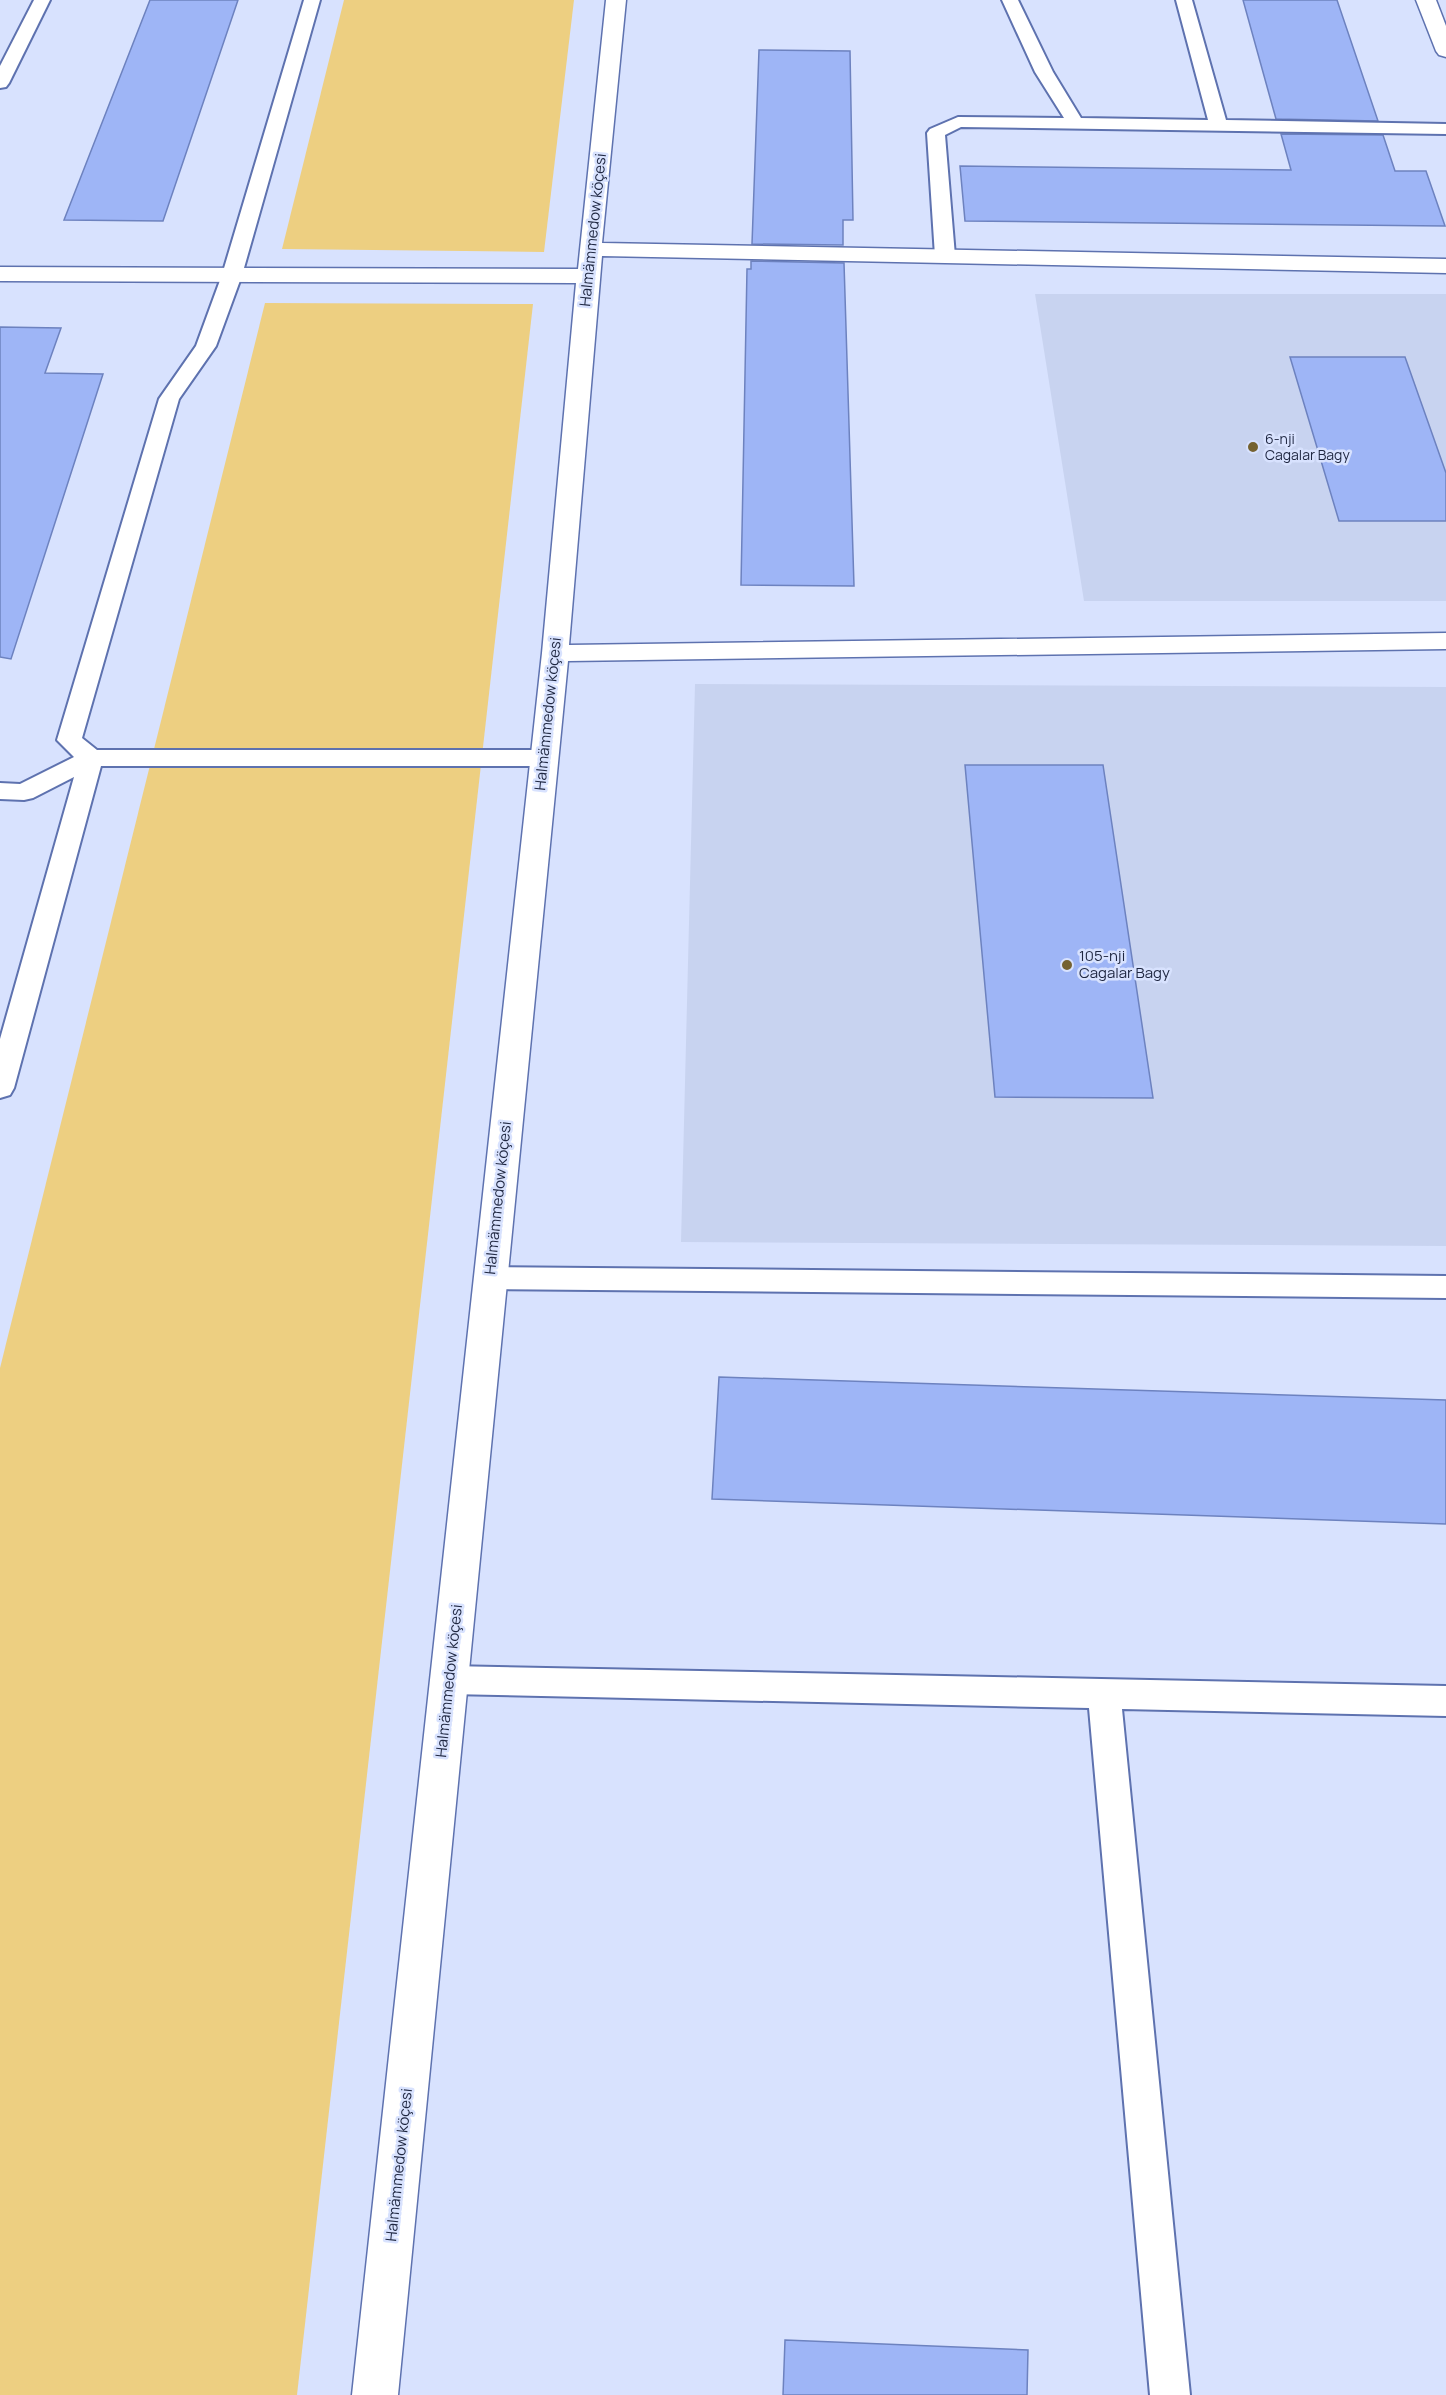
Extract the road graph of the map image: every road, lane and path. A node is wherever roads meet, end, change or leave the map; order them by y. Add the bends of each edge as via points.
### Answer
1 (42, 0) edge
2 (312, 0) edge
3 (616, 0) edge
4 (1010, 0) edge
5 (1184, 0) edge
6 (1433, 3) edge
7 (1446, 51) edge
8 (0, 83) edge
9 (1075, 123) junction
10 (1219, 125) junction
11 (1446, 129) edge
12 (945, 256) junction
13 (590, 263) junction
14 (1446, 266) edge
15 (0, 274) edge
16 (232, 275) junction
17 (1446, 641) edge
18 (555, 652) junction
19 (91, 758) junction
20 (543, 758) junction
21 (0, 791) edge
22 (0, 1088) edge
23 (490, 1278) junction
24 (1446, 1287) edge
25 (449, 1680) junction
26 (1104, 1693) junction
27 (1446, 1701) edge
28 (375, 2395) edge
29 (1170, 2395) edge

1 - 8 lane
2 - 16 lane
3 - 13 street, Halmämmedow köçesi
4 - 9 lane via 1044,72
5 - 10 lane
6 - 7 street
9 - 10 lane
9 - 12 lane via 958,122 936,133
10 - 11 lane
12 - 13 street
12 - 14 street
13 - 16 street
13 - 18 street, Halmämmedow köçesi
15 - 16 street
16 - 19 lane via 206,346 169,399 69,740
17 - 18 street
18 - 20 street, Halmämmedow köçesi
19 - 20 lane
19 - 21 lane via 24,792
19 - 22 lane
20 - 23 street, Halmämmedow köçesi
23 - 24 lane
23 - 25 street, Halmämmedow köçesi
25 - 26 lane
25 - 28 street, Halmämmedow köçesi
26 - 27 lane
26 - 29 lane

